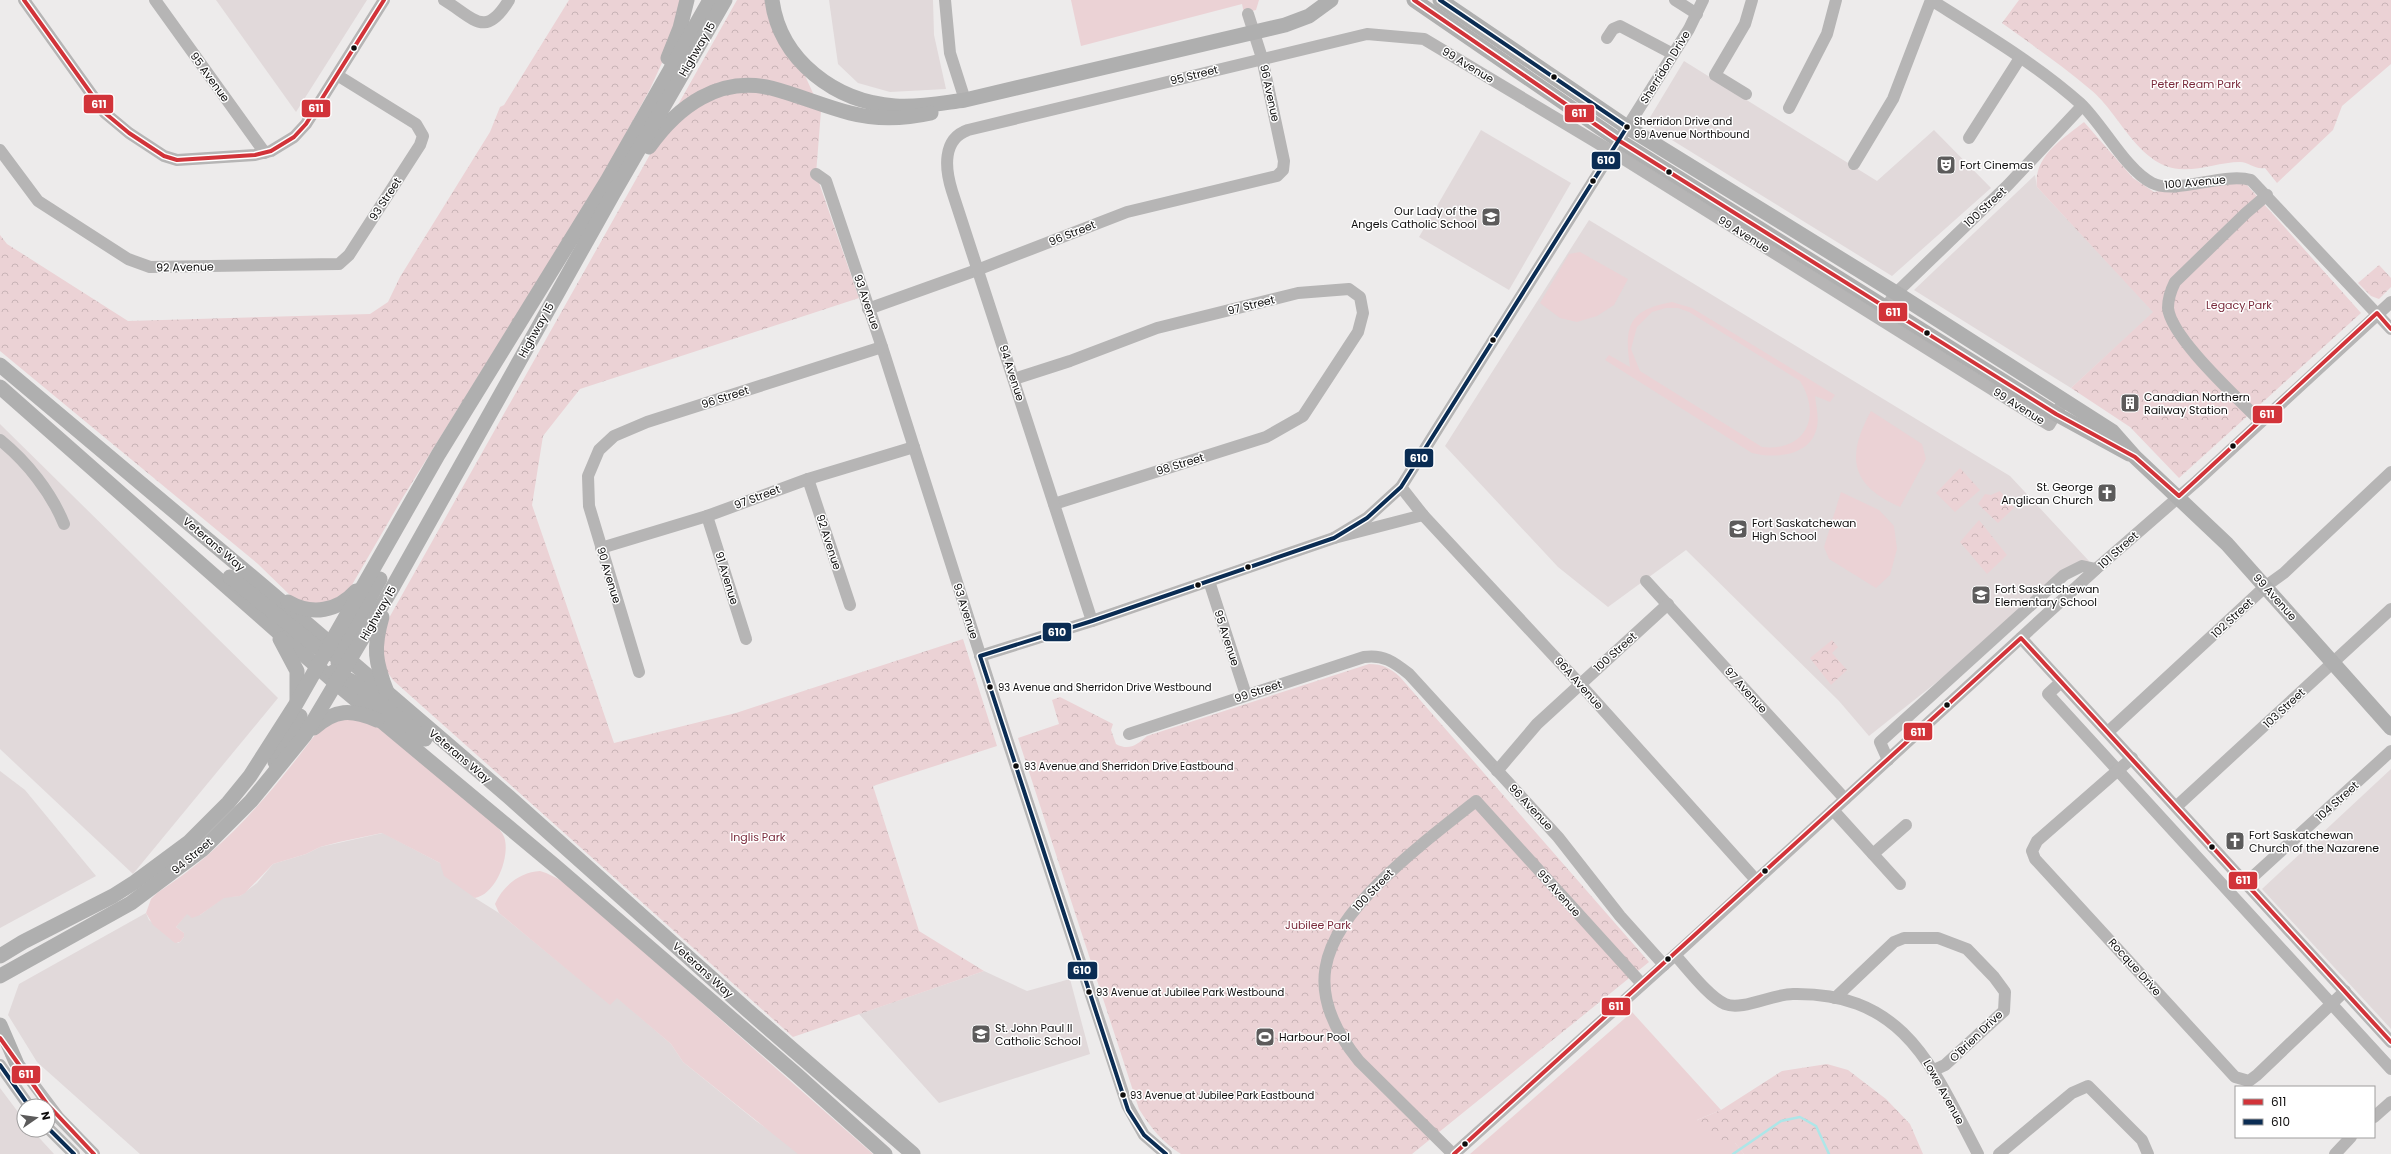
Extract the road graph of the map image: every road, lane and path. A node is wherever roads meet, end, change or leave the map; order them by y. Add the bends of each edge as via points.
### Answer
1 (24, 0) edge
2 (156, 0) edge
3 (384, 0) edge
4 (444, 0) edge
5 (509, 0) edge
6 (687, 0) edge
7 (710, 0) edge
8 (725, 0) edge
9 (772, 0) edge
10 (945, 0) edge
11 (1331, 0) edge
12 (1414, 0) edge
13 (1440, 0) edge
14 (1675, 0) edge
15 (1703, 0) edge
16 (1752, 0) edge
17 (1836, 0) edge
18 (1931, 0) edge
19 (1248, 14) dead end
20 (1697, 14) junction
21 (1254, 33) junction
22 (1608, 38) dead end
23 (1424, 39) joint
24 (1673, 54) junction
25 (1262, 58) junction
26 (2020, 58) junction
27 (338, 75) junction
28 (1746, 94) dead end
29 (965, 100) junction
30 (2082, 106) junction
31 (1789, 108) dead end
32 (641, 123) junction
33 (1627, 127) junction
34 (966, 130) joint
35 (1969, 138) dead end
36 (1615, 145) junction
37 (0, 150) edge
38 (265, 153) junction
39 (1854, 164) dead end
40 (1280, 173) joint
41 (816, 174) dead end
42 (612, 194) junction
43 (2267, 195) junction
44 (342, 262) joint
45 (977, 270) junction
46 (1896, 293) junction
47 (2391, 302) edge
48 (1886, 307) junction
49 (868, 308) junction
50 (2377, 313) junction
51 (2391, 328) edge
52 (882, 347) junction
53 (0, 365) edge
54 (1014, 379) junction
55 (0, 387) edge
56 (2064, 399) junction
57 (2056, 414) junction
58 (1303, 416) joint
59 (2260, 421) junction
60 (0, 440) edge
61 (914, 447) junction
62 (438, 456) junction
63 (2135, 457) junction
64 (2391, 472) edge
65 (588, 476) joint
66 (808, 478) junction
67 (1401, 487) junction
68 (2179, 496) junction
69 (132, 504) junction
70 (1054, 504) junction
71 (1423, 515) junction
72 (707, 516) junction
73 (64, 524) dead end
74 (1334, 538) junction
75 (601, 548) junction
76 (2096, 570) junction
77 (373, 572) junction
78 (1209, 581) junction
79 (1646, 581) dead end
80 (2266, 586) junction
81 (269, 590) junction
82 (390, 592) junction
83 (1668, 604) junction
84 (850, 605) dead end
85 (2391, 609) edge
86 (1092, 621) junction
87 (272, 626) junction
88 (2021, 638) junction
89 (746, 639) dead end
90 (980, 656) junction
91 (1388, 658) joint
92 (2333, 662) junction
93 (333, 663) junction
94 (639, 672) dead end
95 (2061, 682) junction
96 (1580, 684) junction
97 (388, 694) junction
98 (1246, 695) junction
99 (296, 704) junction
100 (385, 722) junction
101 (2391, 728) edge
102 (2108, 732) junction
103 (1129, 734) dead end
104 (305, 735) junction
105 (2391, 751) edge
106 (2132, 758) junction
107 (1888, 760) junction
108 (2118, 770) junction
109 (1497, 771) junction
110 (264, 784) junction
111 (509, 797) junction
112 (1845, 799) junction
113 (1476, 801) joint
114 (2177, 806) junction
115 (1833, 810) junction
116 (1906, 825) dead end
117 (1873, 854) junction
118 (1756, 880) junction
119 (2247, 882) junction
120 (1900, 884) dead end
121 (23, 942) junction
122 (0, 950) edge
123 (1675, 955) junction
124 (0, 956) edge
125 (1664, 964) junction
126 (6, 973) edge
127 (0, 982) edge
128 (1642, 984) junction
129 (2344, 991) junction
130 (1835, 998) junction
131 (2331, 1003) junction
132 (0, 1025) edge
133 (0, 1038) edge
134 (2391, 1042) edge
135 (16, 1062) junction
136 (0, 1065) edge
137 (2391, 1069) edge
138 (1934, 1070) junction
139 (24, 1098) edge
140 (2391, 1102) edge
141 (2375, 1116) edge
142 (56, 1136) edge
143 (2350, 1138) edge
144 (74, 1154) edge
145 (94, 1154) edge
146 (886, 1154) edge
147 (913, 1154) edge
148 (1166, 1154) edge
149 (1454, 1154) edge
150 (1978, 1154) edge
151 (1999, 1154) edge
152 (2148, 1154) edge
153 (2335, 1154) edge

1 - 38 street via 104,113 120,128 157,152 182,160
2 - 38 street, 95 Avenue
3 - 27 street
4 - 5 street via 478,22 489,23 500,15
6 - 32 main road via 680,28
7 - 32 main road, Highway 15
8 - 42 main road, Highway 15
9 - 29 main road via 784,38 795,56 810,73 833,88 869,102 894,106 912,107
10 - 29 street via 950,53
11 - 21 main road via 1309,16
12 - 36 main road, 99 Avenue
13 - 33 main road, 99 Avenue
14 - 20 street
15 - 20 street, Sherridon Drive
16 - 28 street via 1745,24 1715,75
17 - 31 street via 1827,34
18 - 26 street, 100 Avenue
18 - 39 street via 1892,99
19 - 21 street, 96 Avenue
20 - 24 street, Sherridon Drive
21 - 25 street, 96 Avenue
21 - 29 main road
22 - 24 street via 1613,29 1620,26
23 - 25 street, 95 Street via 1367,34
23 - 36 street, 99 Avenue
24 - 33 street, Sherridon Drive
25 - 34 street, 95 Street
25 - 40 street, 96 Avenue via 1284,161
26 - 30 street, 100 Avenue
26 - 35 street
27 - 38 street via 299,132 283,145
27 - 44 street, 93 Street via 416,124 422,132 420,145
29 - 42 main road via 954,108 899,118 850,113 771,88 750,85 727,88 701,96 677,114
30 - 43 street, 100 Avenue via 2138,173 2153,183 2168,186 2246,178
30 - 46 street, 100 Street via 2008,185
32 - 62 main road, Highway 15
33 - 36 street, Sherridon Drive
33 - 46 main road, 99 Avenue
34 - 45 street, 94 Avenue via 950,146 947,168 949,183
36 - 48 main road, 99 Avenue
36 - 57 street, 99 Avenue via 2050,425
36 - 67 street, Sherridon Drive
37 - 44 street, 92 Avenue via 38,201 128,259 142,265 196,267
40 - 45 street, 96 Street via 1277,176 1127,212
41 - 49 street, 93 Avenue via 826,181
42 - 82 main road, Highway 15
43 - 50 street, 100 Avenue
43 - 59 street via 2246,212 2175,282 2168,308 2178,331
45 - 49 street, 96 Street
45 - 54 street, 94 Avenue
46 - 48 street, 100 Street
46 - 56 main road, 99 Avenue
47 - 50 street, 101 Street
48 - 57 main road, 99 Avenue
49 - 52 street, 93 Avenue
50 - 51 street, 100 Avenue
50 - 59 street, 101 Street
52 - 61 street, 93 Avenue
52 - 65 street, 96 Street via 648,422 614,436 599,450
53 - 81 main road, Veterans Way
54 - 58 street, 97 Street via 1157,328 1298,293 1349,288 1360,297 1363,313 1358,332
54 - 70 street, 94 Avenue
55 - 69 main road, Veterans Way
56 - 57 street, 99 Avenue
56 - 63 main road, 99 Avenue via 2112,431
57 - 63 main road, 99 Avenue
58 - 70 street, 98 Street via 1266,437
59 - 68 street, 101 Street
60 - 73 street via 16,453 46,490
61 - 66 street, 97 Street
61 - 90 street, 93 Avenue
62 - 77 main road, Highway 15
62 - 93 main road via 416,513
63 - 68 main road, 99 Avenue
64 - 80 street, 102 Street via 2284,573
65 - 75 street, 90 Avenue via 589,506
66 - 72 street, 97 Street
66 - 84 street, 92 Avenue
67 - 71 street, 96A Avenue
67 - 74 street, Sherridon Drive via 1367,518
68 - 76 street, 101 Street
68 - 80 main road, 99 Avenue
69 - 87 main road, Veterans Way
69 - 93 main road via 142,506
70 - 86 street, 94 Avenue
71 - 74 street, Sherridon Drive
71 - 96 street, 96A Avenue
72 - 75 street, 97 Street
72 - 89 street, 91 Avenue
74 - 78 street, Sherridon Drive
75 - 94 street, 90 Avenue
76 - 88 street, 101 Street
76 - 107 street via 2082,566 2064,576 1946,681 1880,742
77 - 81 main road via 344,602 323,610 298,607
77 - 93 main road, Highway 15
78 - 86 street, Sherridon Drive
78 - 98 street, 95 Avenue
79 - 83 street, 97 Avenue
80 - 92 main road, 99 Avenue
80 - 102 street, 102 Street
81 - 93 main road, Veterans Way
82 - 93 main road, Highway 15
82 - 97 main road via 376,637 376,663
83 - 96 street, 100 Street
83 - 112 street, 97 Avenue
85 - 92 street, 103 Street
86 - 90 street, Sherridon Drive
87 - 93 main road, Veterans Way
87 - 99 main road via 297,671
88 - 95 street
88 - 107 street, 101 Street
90 - 148 street, 93 Avenue via 1128,1110 1144,1135
91 - 98 street, 99 Street via 1364,657
91 - 109 street, 96 Avenue via 1409,674
92 - 101 main road, 99 Avenue
92 - 114 street, 103 Street
93 - 97 main road, Veterans Way
93 - 99 main road, 94 Street
93 - 100 main road, Veterans Way
93 - 104 main road, 94 Street
93 - 110 main road
93 - 111 main road via 353,682 493,792
95 - 102 street
95 - 108 street via 2048,694
96 - 109 street, 100 Street via 1537,724
96 - 118 street, 96A Avenue
97 - 111 main road, Veterans Way
98 - 103 street, 99 Street
99 - 121 main road, 94 Street via 250,776 228,803 189,842 113,896
100 - 104 main road via 366,715 334,713
100 - 146 main road, Veterans Way via 554,865
102 - 106 street
104 - 110 main road, 94 Street
105 - 119 street, 104 Street
106 - 108 street, Rocque Drive
106 - 114 street
107 - 112 street, 101 Street
108 - 131 street
108 - 131 street, Rocque Drive via 2037,841 2032,851 2035,859 2235,1077 2249,1081 2257,1075
109 - 125 street, 96 Avenue via 1558,837 1620,916
110 - 126 main road, 94 Street via 204,849 143,895
111 - 147 main road, Veterans Way
112 - 115 street, 101 Street
113 - 128 street, 95 Avenue
113 - 149 street, 100 Street via 1394,868 1356,906 1337,932 1332,944 1324,989 1334,1023 1345,1044 1359,1061
114 - 119 street
115 - 117 street
115 - 118 street, 101 Street
116 - 117 street
117 - 120 street
118 - 123 street, 101 Street
119 - 129 street
121 - 122 main road
121 - 124 main road, 94 Street
123 - 125 street, 101 Street
123 - 130 street, Lowe Avenue via 1725,1004 1739,1006 1790,994
125 - 128 street, 101 Street
126 - 127 main road, 94 Street
128 - 149 street, 101 Street
129 - 131 street, Rocque Drive
129 - 134 street
130 - 138 street, Lowe Avenue via 1873,1012 1891,1022 1918,1047
130 - 138 street, O'Brien Drive via 1899,940 1938,938 1967,949 2005,992 2004,1011 1945,1065
131 - 137 street
132 - 135 main road
133 - 135 street
135 - 145 street via 59,1118
136 - 139 street
138 - 150 street, Lowe Avenue
140 - 141 street
142 - 144 street
143 - 153 street
151 - 152 street via 2072,1093 2088,1086 2142,1140

